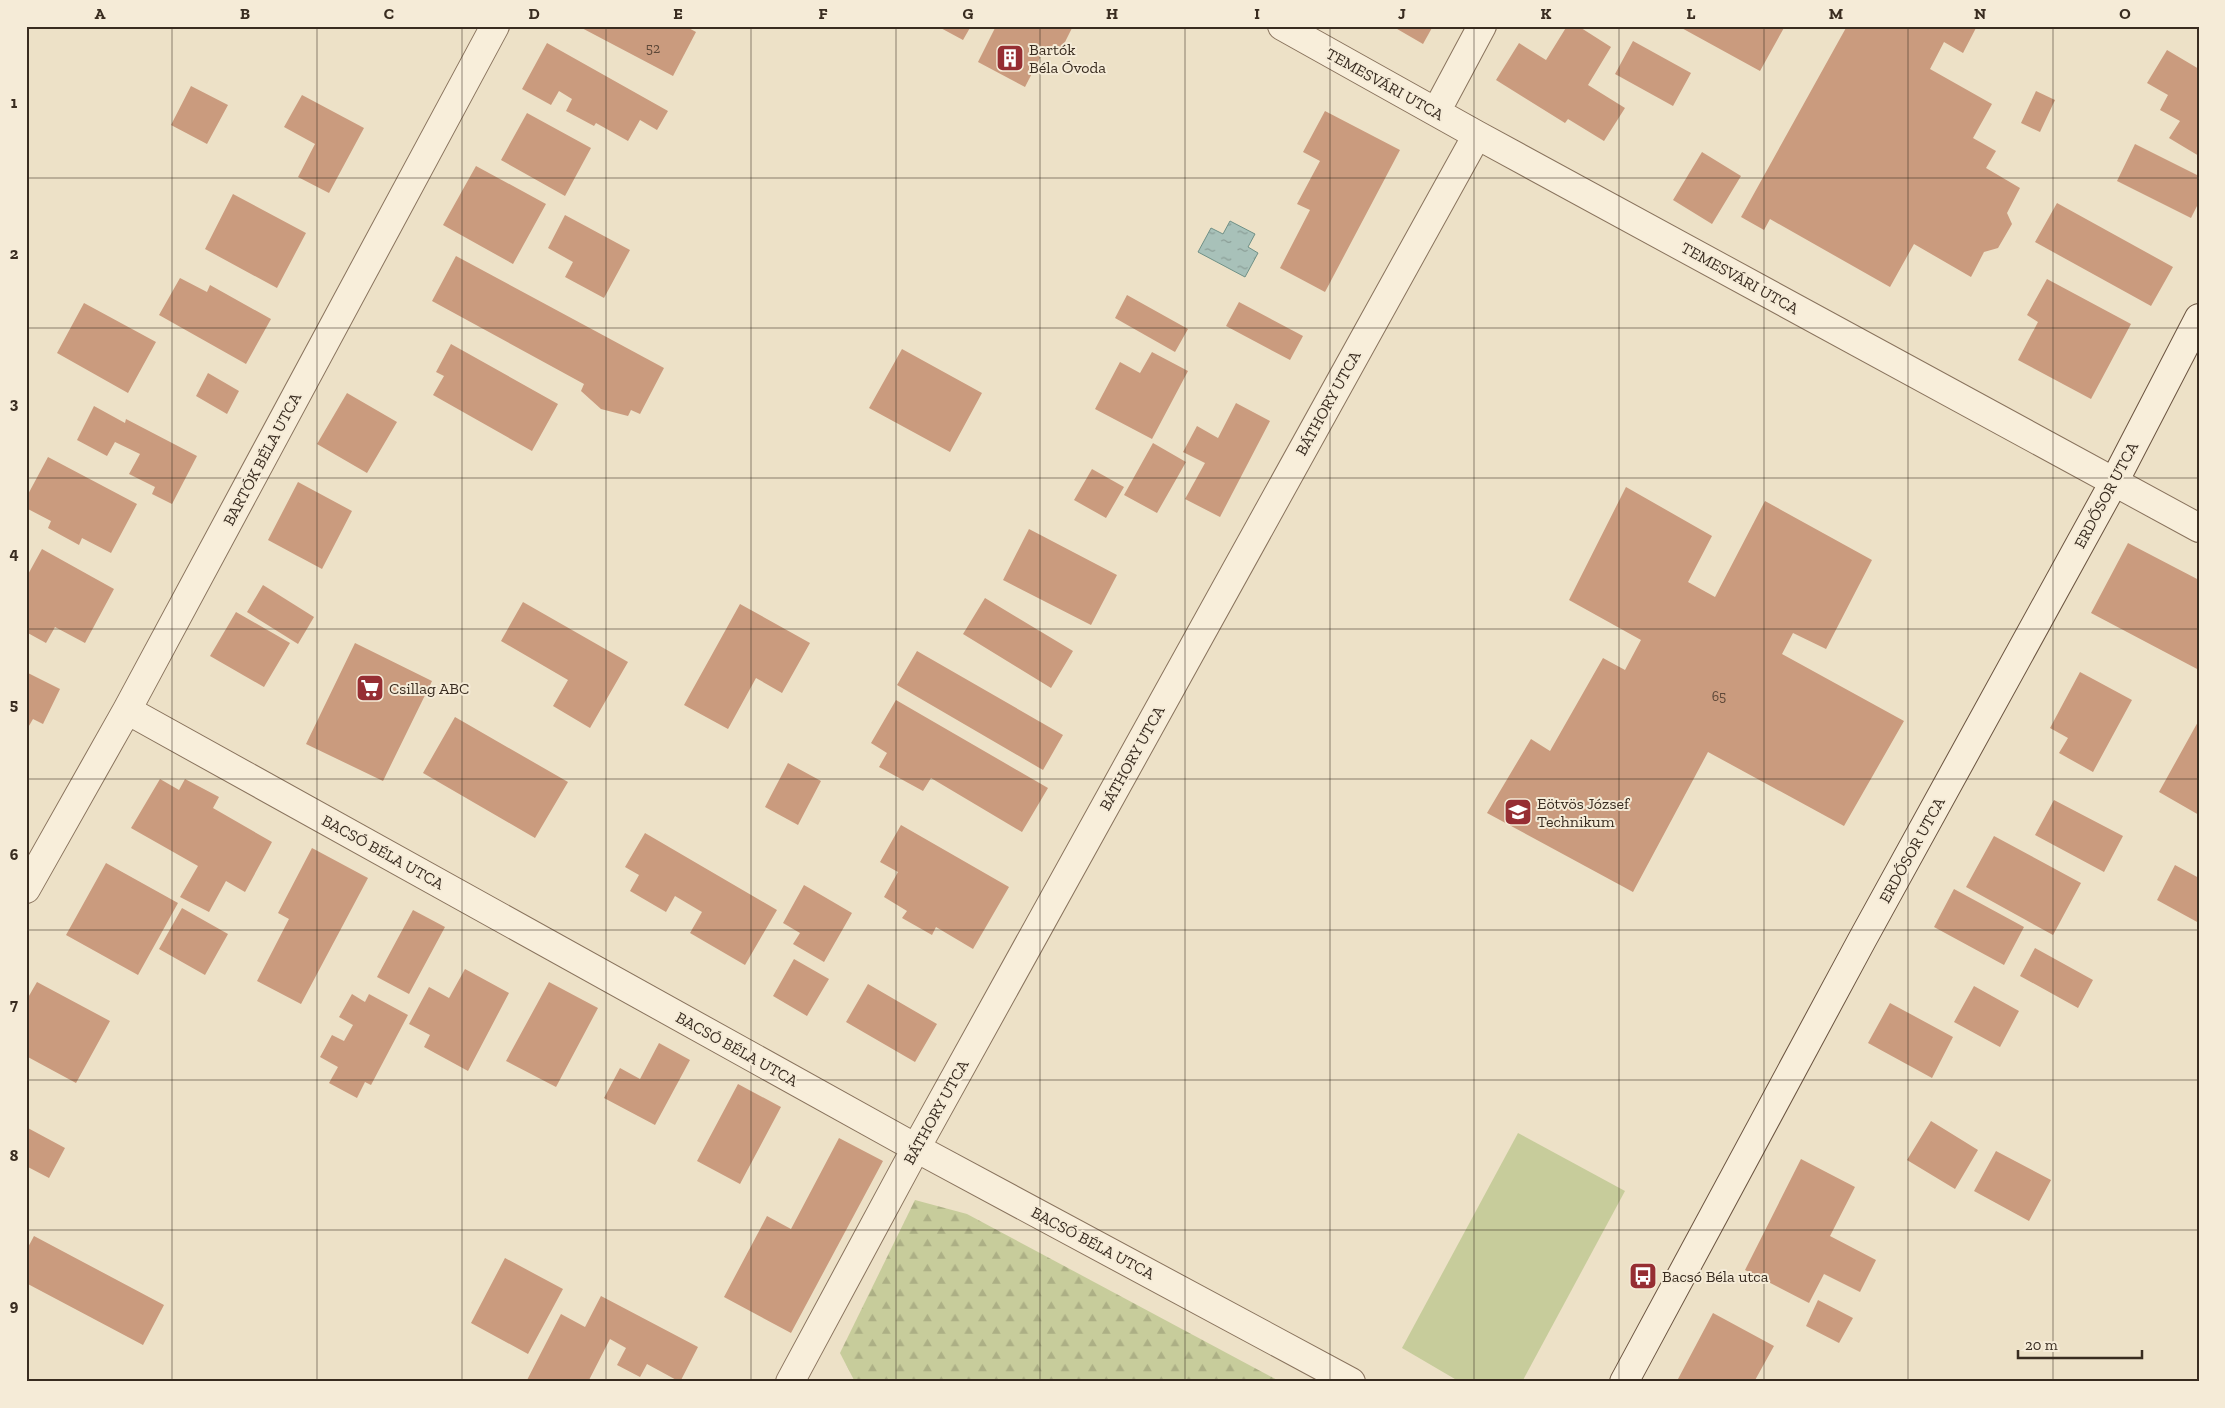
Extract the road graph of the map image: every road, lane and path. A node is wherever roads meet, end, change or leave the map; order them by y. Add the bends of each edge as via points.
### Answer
1 (495, 26) edge
2 (1282, 26) edge
3 (1482, 26) edge
4 (1436, 112) junction
5 (1477, 135) junction
6 (2199, 318) edge
7 (2114, 482) junction
8 (2199, 528) edge
9 (127, 710) junction
10 (26, 889) edge
11 (916, 1148) junction
12 (790, 1382) edge
13 (1351, 1382) edge
14 (1624, 1382) edge

1 - 9 street, BARTÓK BÉLA UTCA
2 - 4 street, TEMESVÁRI UTCA
3 - 4 street
4 - 5 street, TEMESVÁRI UTCA
5 - 7 street, TEMESVÁRI UTCA
5 - 11 street, BÁTHORY UTCA
6 - 7 street, ERDŐSOR UTCA
7 - 8 street, TEMESVÁRI UTCA
7 - 14 street, ERDŐSOR UTCA
9 - 10 street, BARTÓK BÉLA UTCA
9 - 11 street, BACSÓ BÉLA UTCA
11 - 12 street, BÁTHORY UTCA
11 - 13 street, BACSÓ BÉLA UTCA

